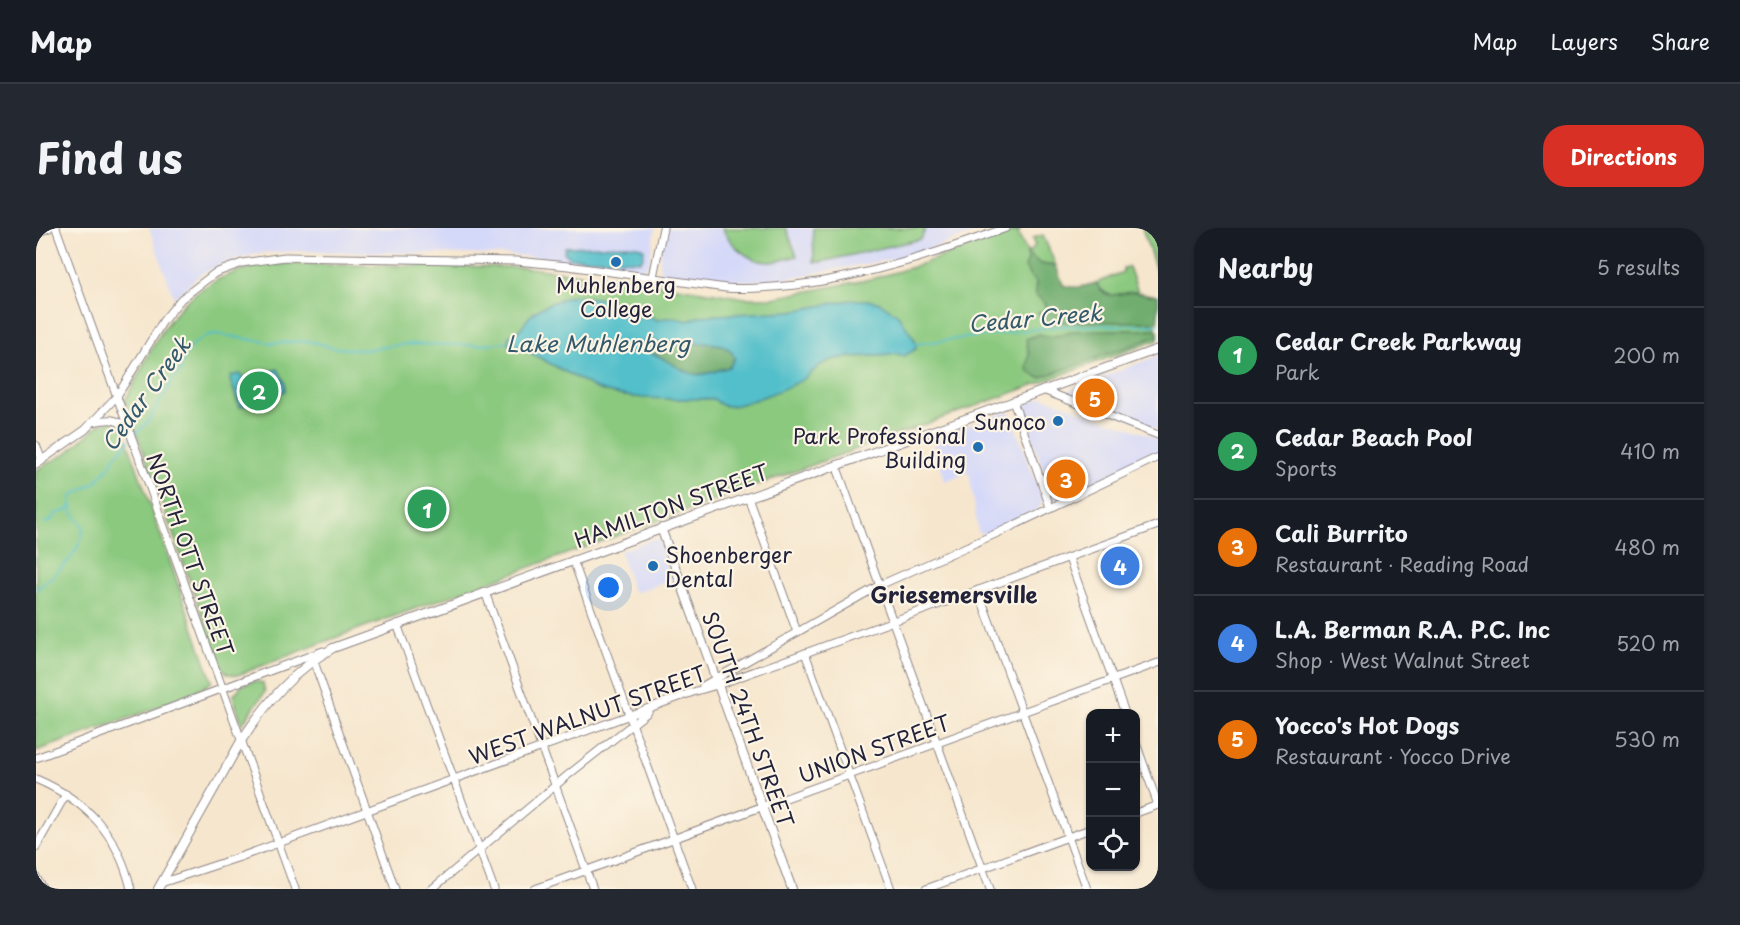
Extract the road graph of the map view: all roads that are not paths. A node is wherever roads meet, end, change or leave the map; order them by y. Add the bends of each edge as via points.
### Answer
1 (49, 228) edge
2 (56, 228) edge
3 (663, 228) edge
4 (1006, 228) edge
5 (36, 233) edge
6 (652, 278) junction
7 (1158, 349) edge
8 (1043, 390) junction
9 (117, 396) junction
10 (1013, 401) junction
11 (92, 423) junction
12 (130, 432) junction
13 (1158, 435) edge
14 (36, 445) edge
15 (1158, 457) edge
16 (39, 462) edge
17 (836, 465) junction
18 (748, 497) junction
19 (1050, 507) junction
20 (1158, 527) edge
21 (661, 528) junction
22 (1068, 558) junction
23 (573, 560) junction
24 (880, 585) junction
25 (978, 590) junction
26 (485, 592) junction
27 (893, 621) junction
28 (397, 624) junction
29 (798, 632) junction
30 (333, 648) junction
31 (805, 653) junction
32 (314, 659) junction
33 (1158, 663) edge
34 (1113, 680) junction
35 (716, 682) junction
36 (222, 687) junction
37 (655, 707) junction
38 (1123, 709) edge
39 (1023, 712) junction
40 (630, 716) junction
41 (633, 724) junction
42 (241, 741) junction
43 (937, 743) junction
44 (542, 748) junction
45 (1140, 754) edge
46 (36, 758) edge
47 (849, 775) junction
48 (36, 779) edge
49 (454, 779) junction
50 (556, 786) junction
51 (66, 794) junction
52 (1158, 805) edge
53 (762, 806) junction
54 (366, 811) junction
55 (1140, 812) edge
56 (1086, 831) edge
57 (1069, 837) junction
58 (674, 838) junction
59 (278, 843) junction
60 (36, 847) edge
61 (479, 849) junction
62 (982, 868) junction
63 (586, 870) junction
64 (36, 877) edge
65 (159, 886) edge
66 (43, 889) edge
67 (131, 889) edge
68 (295, 889) edge
69 (395, 889) edge
70 (432, 889) edge
71 (494, 889) edge
72 (535, 889) edge
73 (593, 889) edge
74 (692, 889) edge
75 (792, 889) edge
76 (891, 889) edge
77 (926, 889) edge
78 (990, 889) edge
79 (1088, 889) edge

1 - 5 street
2 - 9 street, NORTH OTT STREET
3 - 6 street
4 - 6 street via 885,268 831,280 732,289
6 - 9 street via 517,261 285,257 249,261 215,273 181,298
7 - 8 main road, HAMILTON STREET
8 - 10 main road, HAMILTON STREET
8 - 13 street
9 - 11 street
9 - 12 street, NORTH OTT STREET
10 - 17 main road, HAMILTON STREET
10 - 19 street
11 - 12 street via 114,419
11 - 16 street
12 - 36 street, NORTH OTT STREET
14 - 16 street
15 - 19 street
17 - 18 main road, HAMILTON STREET
17 - 24 street
18 - 21 main road, HAMILTON STREET
18 - 29 street
19 - 24 street
20 - 22 street, WEST WALNUT STREET
21 - 23 main road, HAMILTON STREET
21 - 35 main road, SOUTH 24TH STREET
22 - 25 street, WEST WALNUT STREET
22 - 34 street
23 - 26 main road, HAMILTON STREET
23 - 40 street
24 - 27 street
24 - 29 street
25 - 27 street, WEST WALNUT STREET
25 - 39 street
26 - 28 main road, HAMILTON STREET
26 - 44 street
27 - 31 street, WEST WALNUT STREET
27 - 43 street
28 - 30 main road, HAMILTON STREET
28 - 49 street
29 - 35 street
30 - 32 main road, HAMILTON STREET
30 - 36 street, HAMILTON STREET
31 - 35 street, WEST WALNUT STREET
31 - 47 street
32 - 42 main road, HAMILTON STREET via 274,696
32 - 54 street
33 - 34 street, UNION STREET
34 - 38 street
34 - 39 street, UNION STREET
35 - 37 street, WEST WALNUT STREET
35 - 53 main road, SOUTH 24TH STREET
36 - 42 street, NORTH OTT STREET
36 - 46 street, HAMILTON STREET
37 - 40 street, WEST WALNUT STREET
37 - 41 street
39 - 43 street, UNION STREET
39 - 57 street
40 - 41 street
40 - 44 street, WEST WALNUT STREET
41 - 50 street
41 - 58 street
42 - 59 street, NORTH OTT STREET
42 - 65 main road, HAMILTON STREET
43 - 47 street, UNION STREET
43 - 62 street
44 - 49 street, WEST WALNUT STREET
44 - 50 street
45 - 52 street
47 - 53 street, UNION STREET
47 - 76 street
48 - 51 street
49 - 54 street, WEST WALNUT STREET
49 - 61 street
50 - 61 street
50 - 63 street
51 - 60 street
51 - 67 street via 91,814 108,835 124,864
52 - 55 street
53 - 58 street, UNION STREET
53 - 75 main road, SOUTH 24TH STREET
54 - 59 street, WEST WALNUT STREET
54 - 69 street
56 - 57 street
57 - 62 street
57 - 79 street
58 - 63 street, UNION STREET
58 - 74 street
59 - 65 street, WEST WALNUT STREET
59 - 68 street, NORTH OTT STREET
61 - 70 street
61 - 71 street
62 - 77 street
62 - 78 street
63 - 72 street, UNION STREET
63 - 73 street
64 - 66 street

